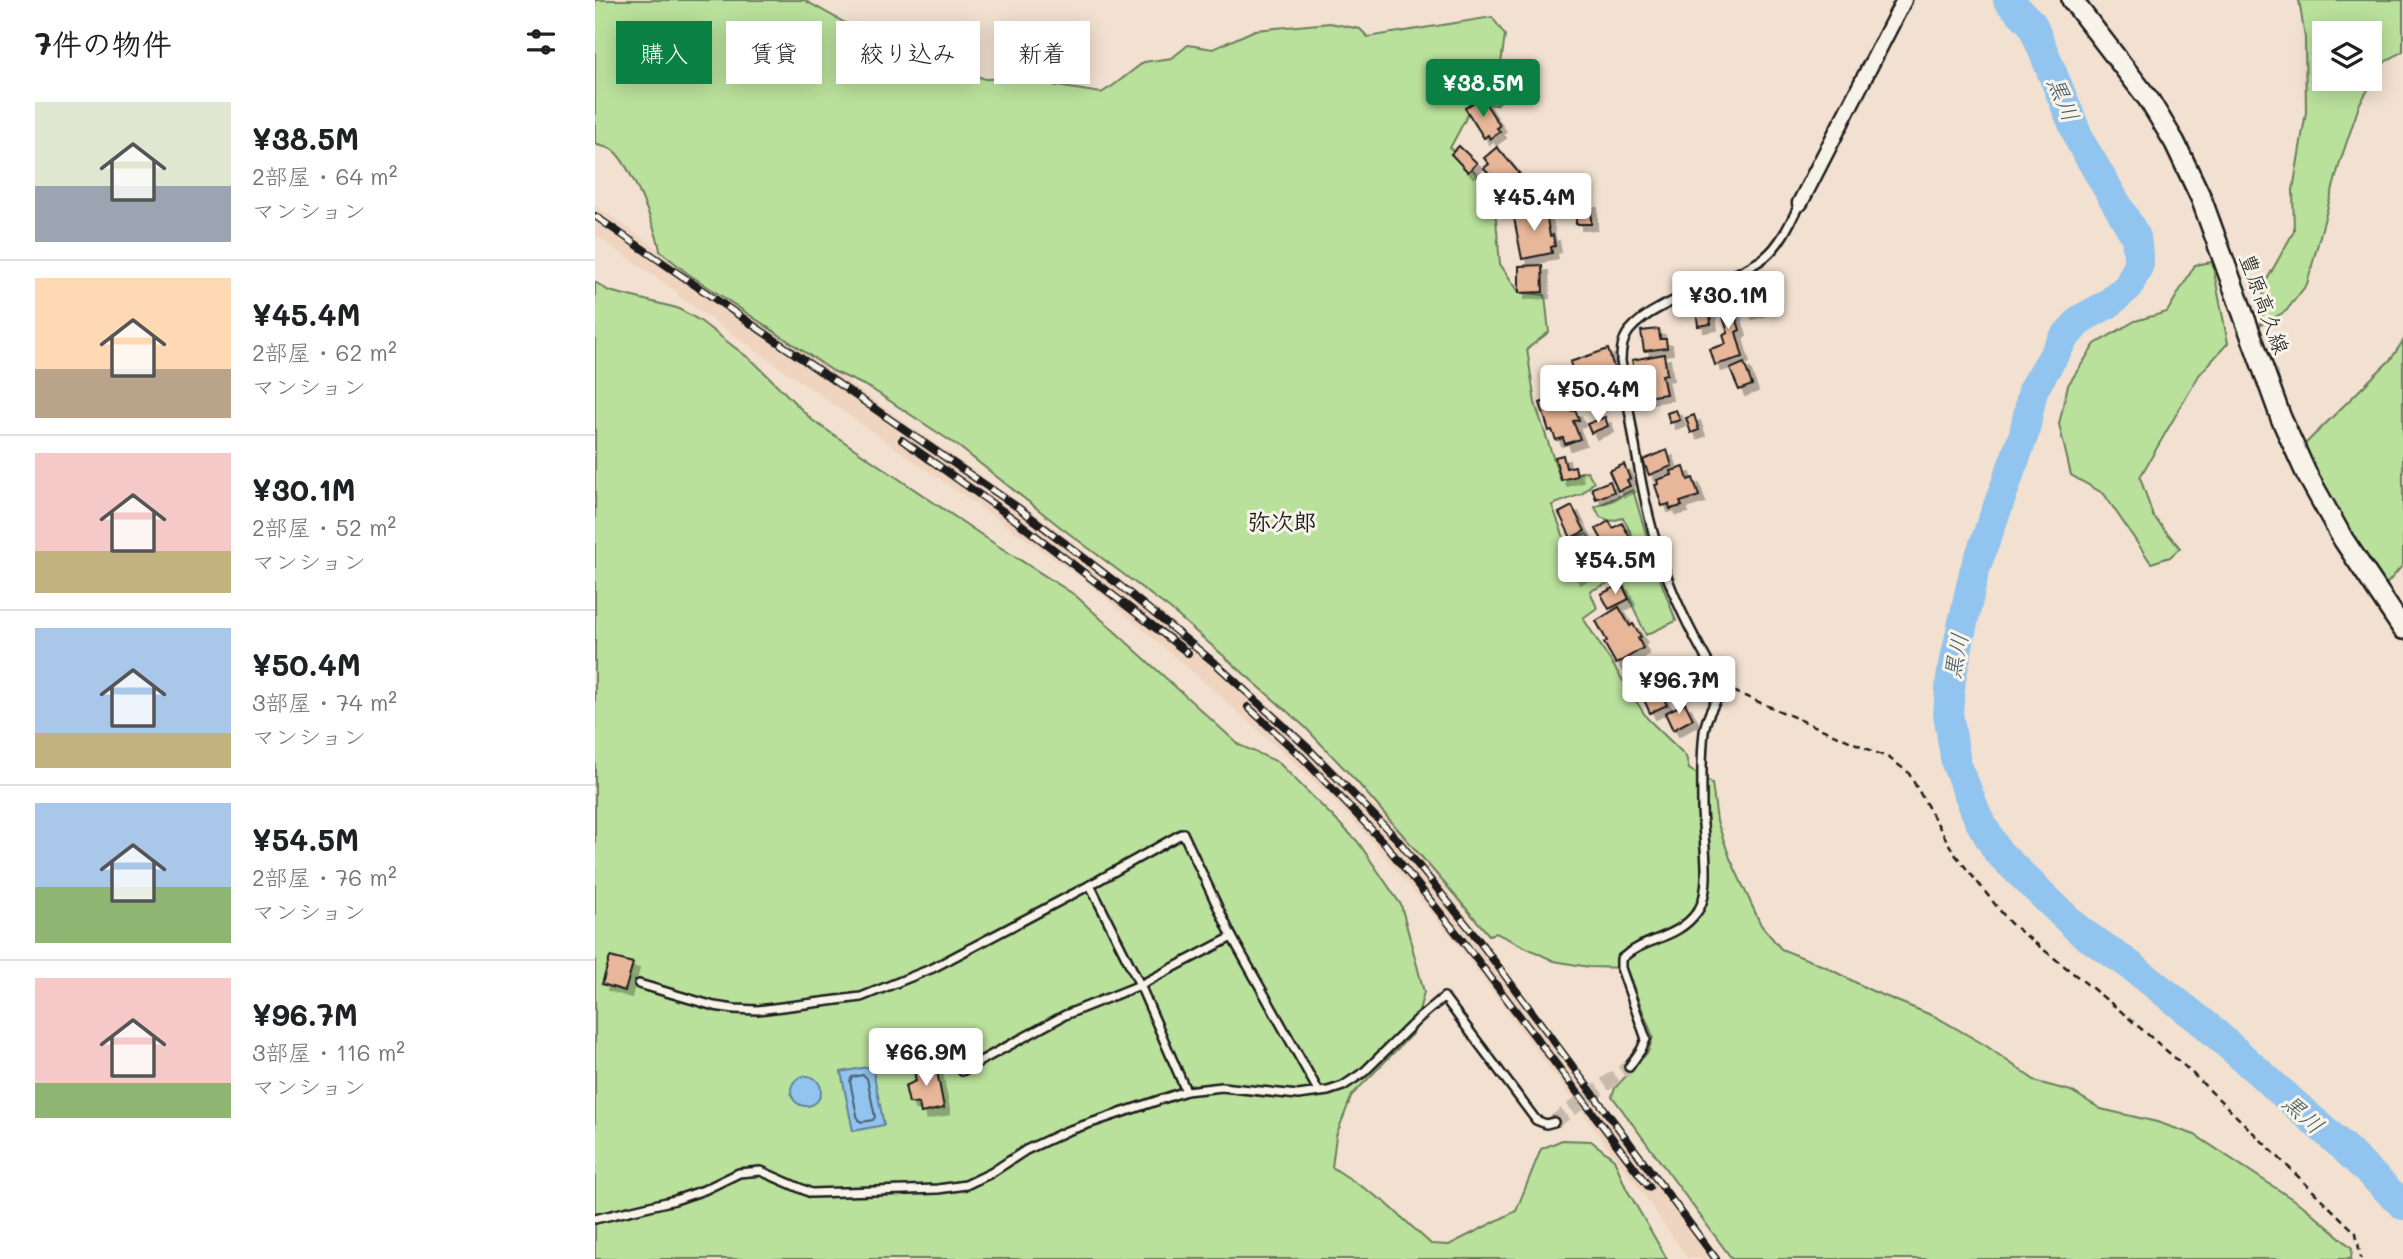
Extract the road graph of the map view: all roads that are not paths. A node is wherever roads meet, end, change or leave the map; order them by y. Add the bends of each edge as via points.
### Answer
1 (1904, 0) edge
2 (2072, 0) edge
3 (1800, 203) joint
4 (2400, 620) edge
5 (1090, 886) junction
6 (1232, 937) junction
7 (639, 984) dead end
8 (1140, 985) junction
9 (1629, 1067) tunnel mouth
10 (962, 1071) dead end
11 (1186, 1091) junction
12 (1319, 1092) junction
13 (1554, 1122) dead end
14 (595, 1219) edge

1 - 3 street
2 - 4 main road, 豊原高久線 via 2149,100 2175,143 2201,198 2306,473 2343,539
3 - 9 lane via 1768,255 1640,321 1622,347 1648,513 1661,561 1675,598 1723,688 1704,731 1705,895 1700,910 1679,931 1631,950 1621,959 1646,1039
5 - 6 lane via 1183,833
5 - 7 lane via 933,968 860,997 734,1009
5 - 8 lane
6 - 8 lane
6 - 12 lane
8 - 10 lane via 1065,1015
8 - 11 lane
11 - 12 lane via 1222,1087 1298,1095
11 - 14 lane via 1067,1131 966,1185 811,1193 761,1171 739,1173 685,1197
12 - 13 lane via 1343,1086 1364,1072 1444,998 1536,1120

